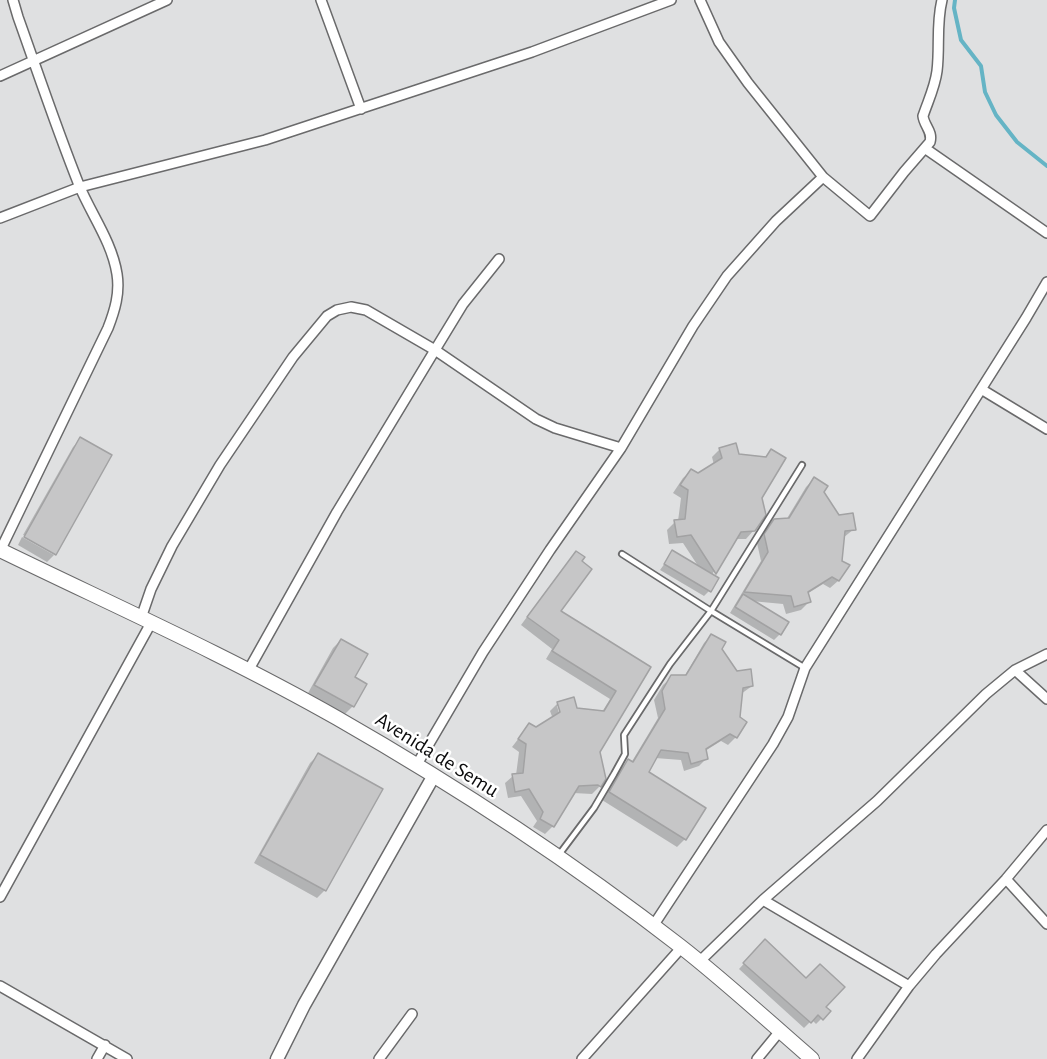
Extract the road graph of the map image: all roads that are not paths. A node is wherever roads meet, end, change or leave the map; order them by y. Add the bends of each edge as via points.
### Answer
1 (13, 0) edge
2 (167, 0) edge
3 (321, 0) edge
4 (671, 0) edge
5 (700, 0) edge
6 (942, 0) edge
7 (33, 59) junction
8 (0, 76) edge
9 (361, 109) junction
10 (926, 149) junction
11 (823, 177) junction
12 (80, 187) junction
13 (0, 218) edge
14 (1047, 233) edge
15 (499, 259) dead end
16 (1047, 282) edge
17 (435, 350) junction
18 (981, 389) junction
19 (1047, 429) edge
20 (621, 448) junction
21 (802, 465) dead end
22 (0, 550) edge
23 (622, 554) dead end
24 (711, 611) junction
25 (146, 621) junction
26 (1047, 654) edge
27 (805, 668) junction
28 (1015, 670) junction
29 (248, 671) junction
30 (1047, 699) edge
31 (416, 766) junction
32 (433, 777) junction
33 (1047, 830) edge
34 (557, 856) junction
35 (1006, 879) junction
36 (0, 897) edge
37 (763, 900) junction
38 (1047, 924) edge
39 (653, 926) junction
40 (682, 947) junction
41 (699, 962) junction
42 (0, 986) edge
43 (909, 986) junction
44 (412, 1014) dead end
45 (780, 1031) junction
46 (105, 1045) junction
47 (97, 1059) edge
48 (127, 1059) edge
49 (278, 1059) edge
50 (379, 1059) edge
51 (582, 1059) edge
52 (757, 1059) edge
53 (812, 1059) edge
54 (857, 1059) edge

1 - 7 street
2 - 7 street
3 - 9 street
4 - 9 street
5 - 11 street via 719,42
6 - 10 street via 936,81 923,116 932,137
7 - 8 street
7 - 12 street
9 - 12 street via 265,140
10 - 11 street via 870,216
10 - 14 street
11 - 20 street via 776,221 727,276
12 - 13 street
12 - 22 street via 117,272 117,301 90,369
15 - 17 street
16 - 18 street
17 - 20 street via 536,419
17 - 25 street via 366,310 351,307 327,316 293,357 220,465 151,589
17 - 29 street via 337,512
18 - 19 street
18 - 27 street
20 - 31 street via 483,652
21 - 24 lane
22 - 25 main road, Avenida de Semu
23 - 24 lane
24 - 27 lane
24 - 34 lane via 670,664 624,735 625,754 614,774
25 - 29 main road, Avenida de Semu
25 - 36 street
26 - 28 street
27 - 39 street via 788,717 773,744
28 - 30 street
28 - 37 street via 963,715 877,801
29 - 31 main road, Avenida de Semu
31 - 32 main road, Avenida de Semu
32 - 34 main road, Avenida de Semu
32 - 49 street via 304,1005
33 - 35 street
34 - 39 main road, Avenida de Semu
35 - 38 street
35 - 43 street
37 - 41 street
37 - 43 street
39 - 40 main road, Avenida de Semu
40 - 41 main road, Avenida de Semu
40 - 51 street
41 - 45 main road, Avenida de Semu
42 - 46 street
43 - 54 street
44 - 50 street
45 - 52 street
45 - 53 main road, Avenida de Semu
46 - 47 street
46 - 48 street

